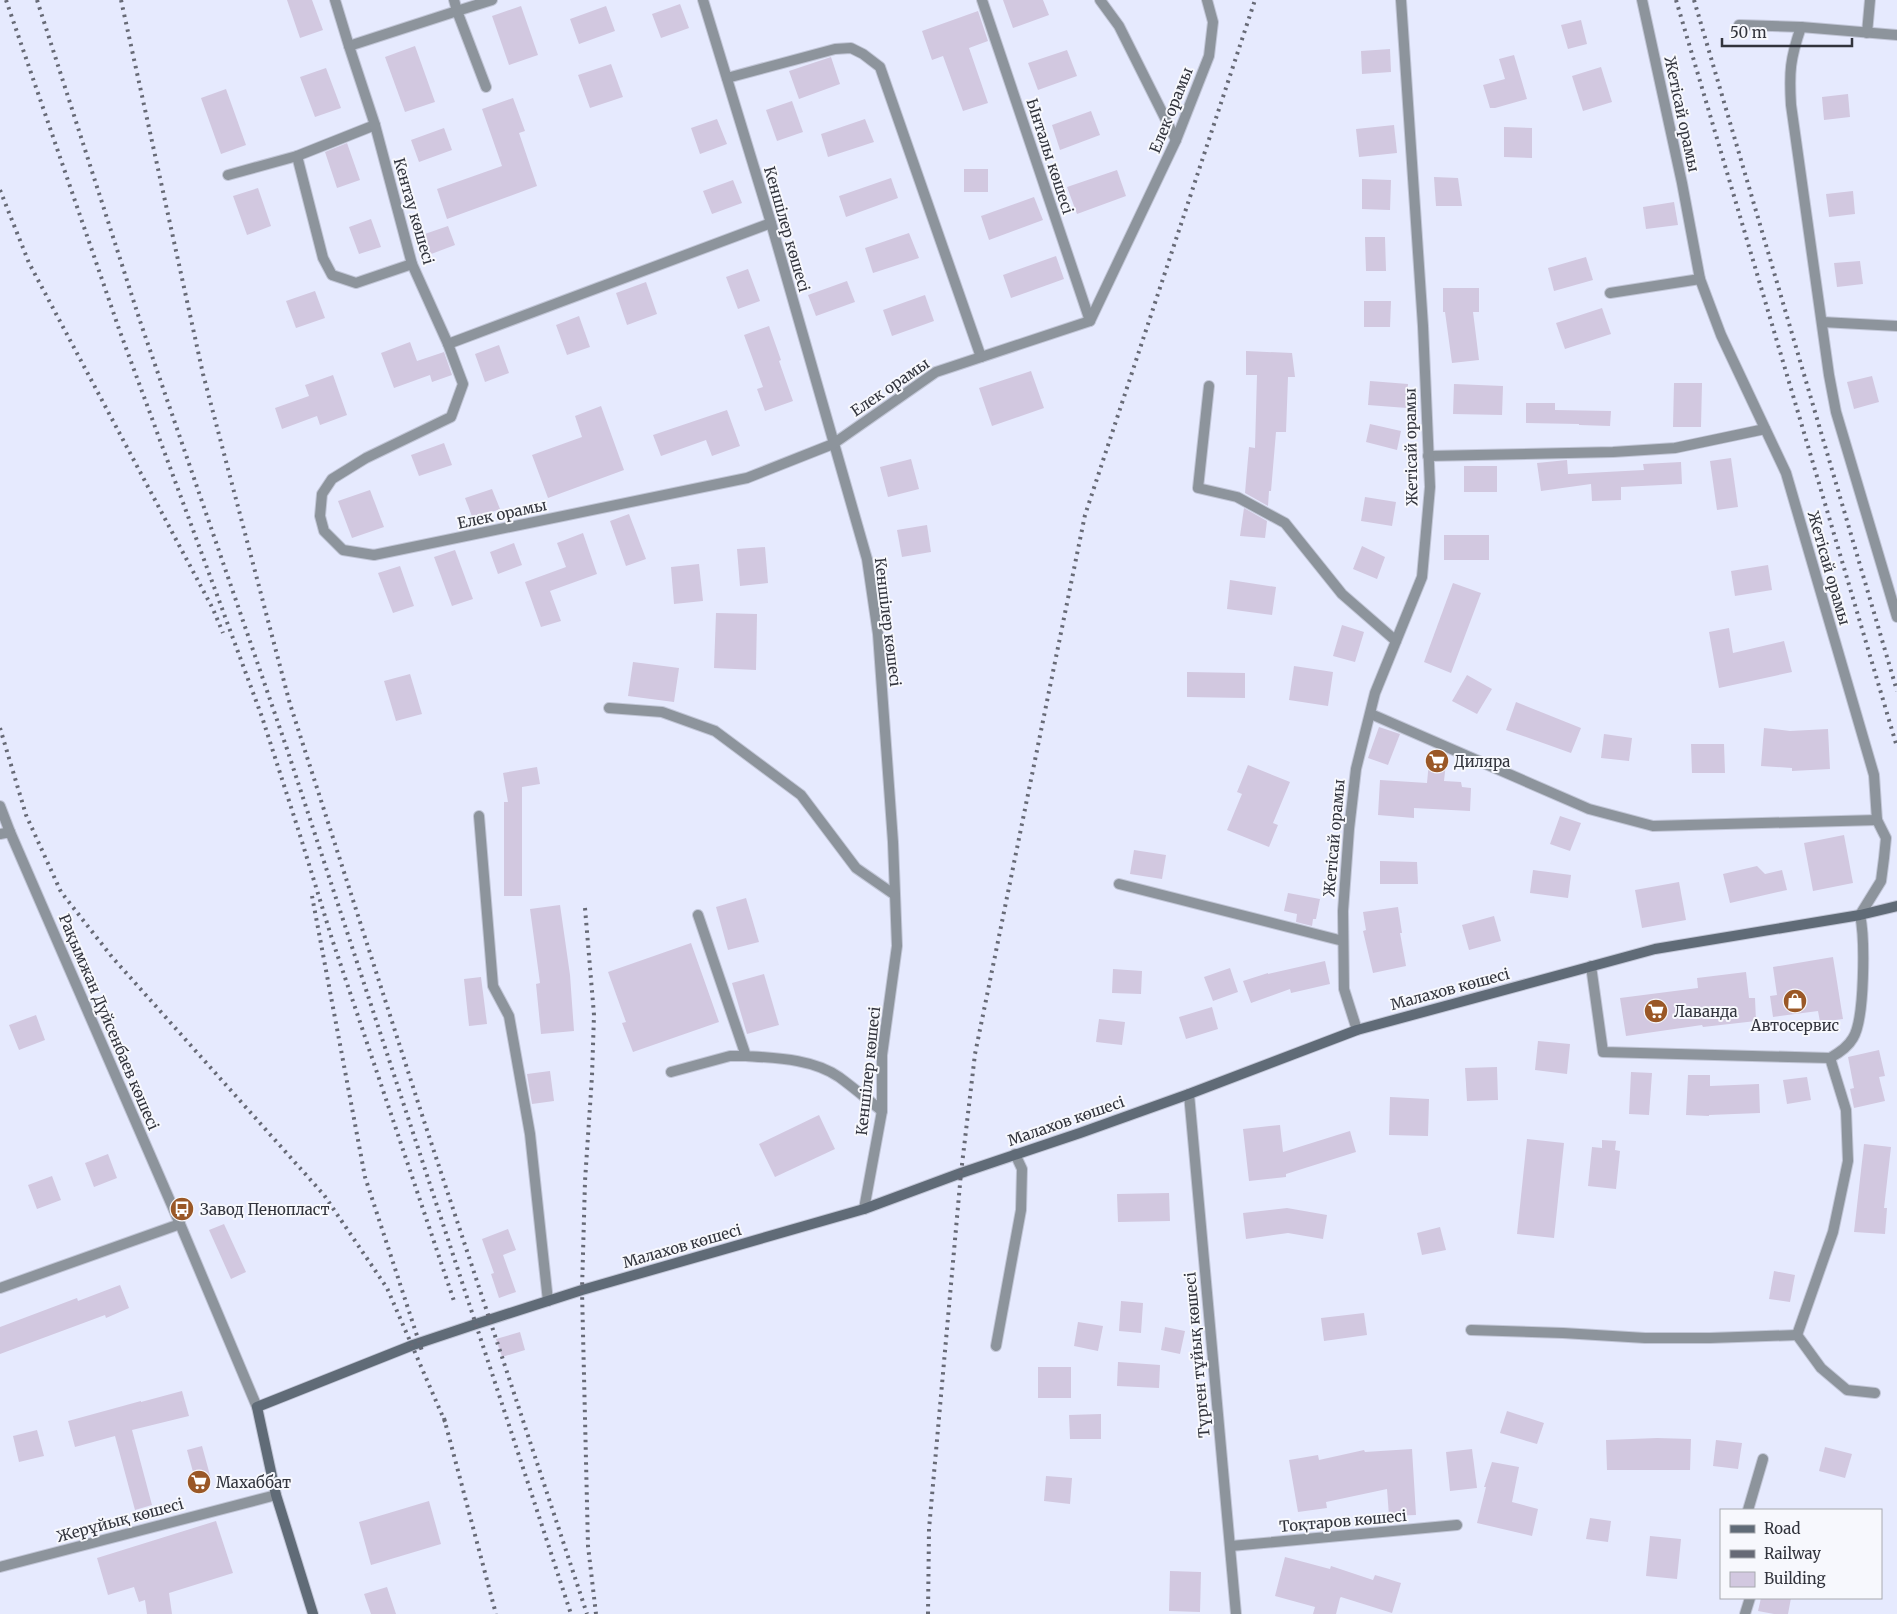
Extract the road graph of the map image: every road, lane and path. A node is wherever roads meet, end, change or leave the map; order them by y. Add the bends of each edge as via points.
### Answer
1 (335, 0) edge
2 (454, 0) edge
3 (492, 0) edge
4 (702, 0) edge
5 (982, 0) edge
6 (1100, 0) edge
7 (1401, 0) edge
8 (1642, 0) edge
9 (1870, 0) edge
10 (1208, 1) edge
11 (457, 12) junction
12 (1739, 25) dead end
13 (1801, 27) junction
14 (1867, 33) junction
15 (1897, 35) edge
16 (349, 46) junction
17 (727, 78) junction
18 (486, 87) dead end
19 (375, 125) junction
20 (1176, 140) junction
21 (297, 156) junction
22 (228, 175) dead end
23 (771, 223) junction
24 (412, 264) junction
25 (1700, 279) junction
26 (1610, 293) dead end
27 (1090, 321) junction
28 (1822, 322) junction
29 (1897, 326) edge
30 (448, 344) junction
31 (981, 357) junction
32 (1209, 386) dead end
33 (1765, 429) junction
34 (833, 444) junction
35 (1428, 456) junction
36 (374, 555) joint
37 (1897, 617) edge
38 (1396, 641) junction
39 (609, 708) dead end
40 (1371, 714) junction
41 (0, 806) edge
42 (479, 816) dead end
43 (1878, 820) junction
44 (10, 832) junction
45 (0, 834) edge
46 (1119, 884) dead end
47 (895, 895) junction
48 (1897, 906) edge
49 (698, 915) dead end
50 (1860, 916) junction
51 (1343, 941) junction
52 (1591, 966) junction
53 (1357, 1030) junction
54 (746, 1056) junction
55 (1830, 1058) junction
56 (671, 1072) dead end
57 (1189, 1094) junction
58 (882, 1111) junction
59 (1015, 1154) junction
60 (864, 1209) junction
61 (180, 1224) junction
62 (0, 1288) edge
63 (548, 1301) junction
64 (1471, 1330) dead end
65 (1797, 1335) junction
66 (996, 1346) dead end
67 (1875, 1393) dead end
68 (257, 1407) junction
69 (1763, 1460) dead end
70 (276, 1495) junction
71 (1748, 1509) edge
72 (1457, 1525) dead end
73 (1231, 1546) junction
74 (0, 1567) edge
75 (1750, 1599) edge
76 (314, 1614) edge
77 (1236, 1614) edge
78 (1745, 1614) edge

1 - 16 street, Кентау көшесі
2 - 11 street
3 - 11 street
4 - 17 street, Кеншілер көшесі
5 - 27 street, Ынталы көшесі
6 - 20 street via 1119,26
7 - 35 street, Жетісай орамы via 1423,326
8 - 25 street, Жетісай орамы
9 - 14 street
10 - 20 street, Елек орамы via 1213,22 1209,56
11 - 16 street
11 - 18 street
12 - 13 street
13 - 14 street
13 - 28 street via 1789,71 1791,105
14 - 15 street
16 - 19 street, Кентау көшесі
17 - 23 street, Кеншілер көшесі
17 - 31 street via 835,49 852,48 880,66
19 - 21 street
19 - 24 street, Кентау көшесі
20 - 27 street, Елек орамы
21 - 22 street
21 - 24 street via 322,258 332,275 356,283
23 - 30 street
23 - 34 street, Кеншілер көшесі
24 - 30 street, Кентау көшесі
25 - 26 street
25 - 33 street, Жетісай орамы via 1721,335
27 - 31 street, Елек орамы
28 - 29 street
28 - 37 street via 1836,412
30 - 36 street, Кентау көшесі via 463,384 451,417 366,458 332,479 322,494 320,516 324,532 343,550
31 - 34 street, Елек орамы via 936,372
32 - 38 street via 1198,488 1237,497 1285,522 1342,594
33 - 35 street via 1675,448
33 - 43 street, Жетісай орамы via 1786,473 1874,775
34 - 36 street, Елек орамы via 747,478
34 - 47 street, Кеншілер көшесі via 867,560 878,634
35 - 38 street, Жетісай орамы via 1430,487 1422,577
38 - 40 street, Жетісай орамы via 1374,693
39 - 47 street via 662,712 715,731 801,795 856,868
40 - 43 street via 1589,809 1653,826
40 - 51 street, Жетісай орамы via 1356,769 1344,893
41 - 44 street, Рақымжан Дүйсенбаев көшесі
42 - 63 street via 493,986 509,1016 530,1134
43 - 50 street, Жетісай орамы via 1886,838 1881,881
44 - 45 street
44 - 61 street, Рақымжан Дүйсенбаев көшесі
46 - 51 street
47 - 58 street, Кеншілер көшесі via 898,946 882,1055
48 - 50 main road, Малахов көшесі
49 - 54 street
50 - 52 main road, Малахов көшесі via 1656,949
50 - 55 street via 1863,930 1860,1015 1854,1038
51 - 53 street, Жетісай орамы via 1344,989
52 - 53 main road, Малахов көшесі
52 - 55 street via 1603,1052
53 - 57 main road, Малахов көшесі
54 - 56 street via 730,1056
54 - 58 street via 780,1058 813,1065 838,1076
55 - 65 street via 1846,1110 1848,1161 1833,1232
57 - 59 main road, Малахов көшесі
57 - 73 street, Түрген тұйық көшесі
58 - 60 street, Кеншілер көшесі
59 - 60 main road, Малахов көшесі
59 - 66 street via 1022,1169 1021,1210
60 - 63 main road, Малахов көшесі
61 - 62 street
61 - 68 street, Рақымжан Дүйсенбаев көшесі
63 - 68 main road, Малахов көшесі via 413,1345
64 - 65 street via 1710,1338
65 - 67 street via 1821,1368 1847,1390
68 - 70 main road, Рақымжан Дүйсенбаев көшесі
69 - 71 street
70 - 74 street, Жерұйық көшесі
70 - 76 main road, Рақымжан Дүйсенбаев көшесі
72 - 73 street, Тоқтаров көшесі
73 - 77 street, Түрген тұйық көшесі
75 - 78 street

